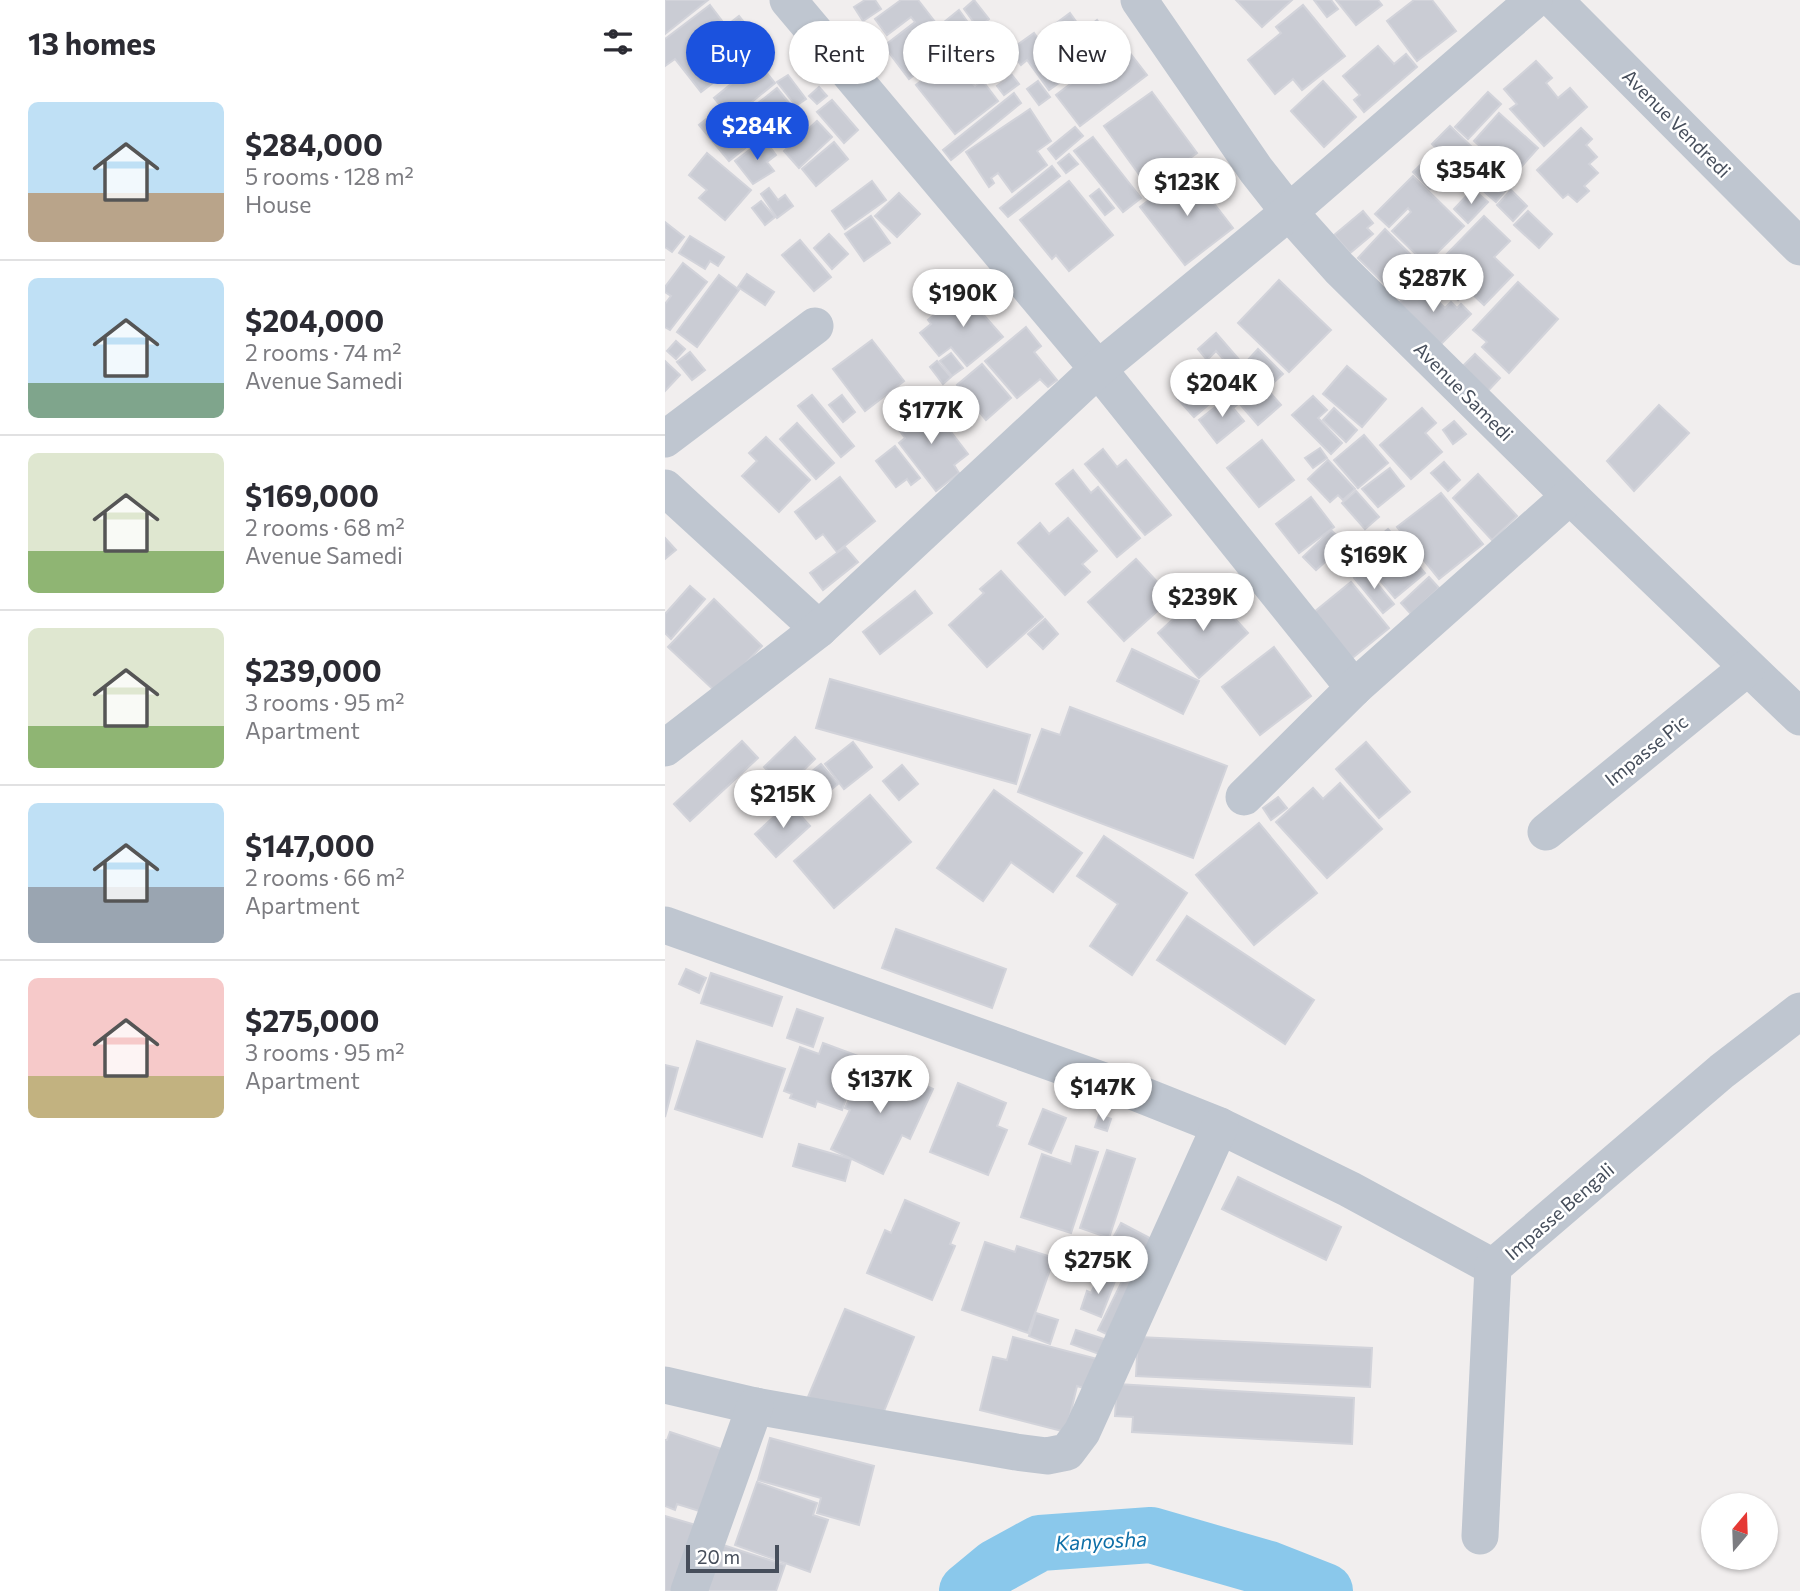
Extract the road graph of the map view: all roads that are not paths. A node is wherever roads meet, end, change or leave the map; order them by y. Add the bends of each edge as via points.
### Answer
1 (788, 0) edge
2 (1139, 0) edge
3 (1534, 0) edge
4 (1554, 0) edge
5 (1289, 212) junction
6 (1800, 247) edge
7 (815, 326) dead end
8 (1098, 369) junction
9 (665, 439) edge
10 (665, 488) edge
11 (1570, 496) junction
12 (819, 629) junction
13 (1747, 668) junction
14 (1354, 688) junction
15 (1800, 717) edge
16 (665, 748) edge
17 (1244, 797) dead end
18 (1546, 832) dead end
19 (665, 925) edge
20 (1800, 1011) edge
21 (1220, 1126) junction
22 (1493, 1267) junction
23 (665, 1385) edge
24 (755, 1406) junction
25 (1480, 1536) dead end
26 (689, 1591) edge

1 - 8 street
2 - 5 street, Avenue Samedi
3 - 5 street
4 - 6 street, Avenue Vendredi
5 - 8 street
5 - 11 street, Avenue Samedi via 1339,268
7 - 9 street
8 - 12 street
8 - 14 street
10 - 12 street
11 - 13 street, Avenue Samedi
11 - 14 street
12 - 16 street
13 - 15 street, Avenue Samedi
13 - 18 street, Impasse Pic
14 - 17 street
19 - 21 street
20 - 22 street, Impasse Bengali via 1722,1070
21 - 22 street
21 - 24 street via 1082,1432 1067,1452 1047,1456 1016,1452
22 - 25 street, Impasse Bengali
23 - 24 street
24 - 26 street

